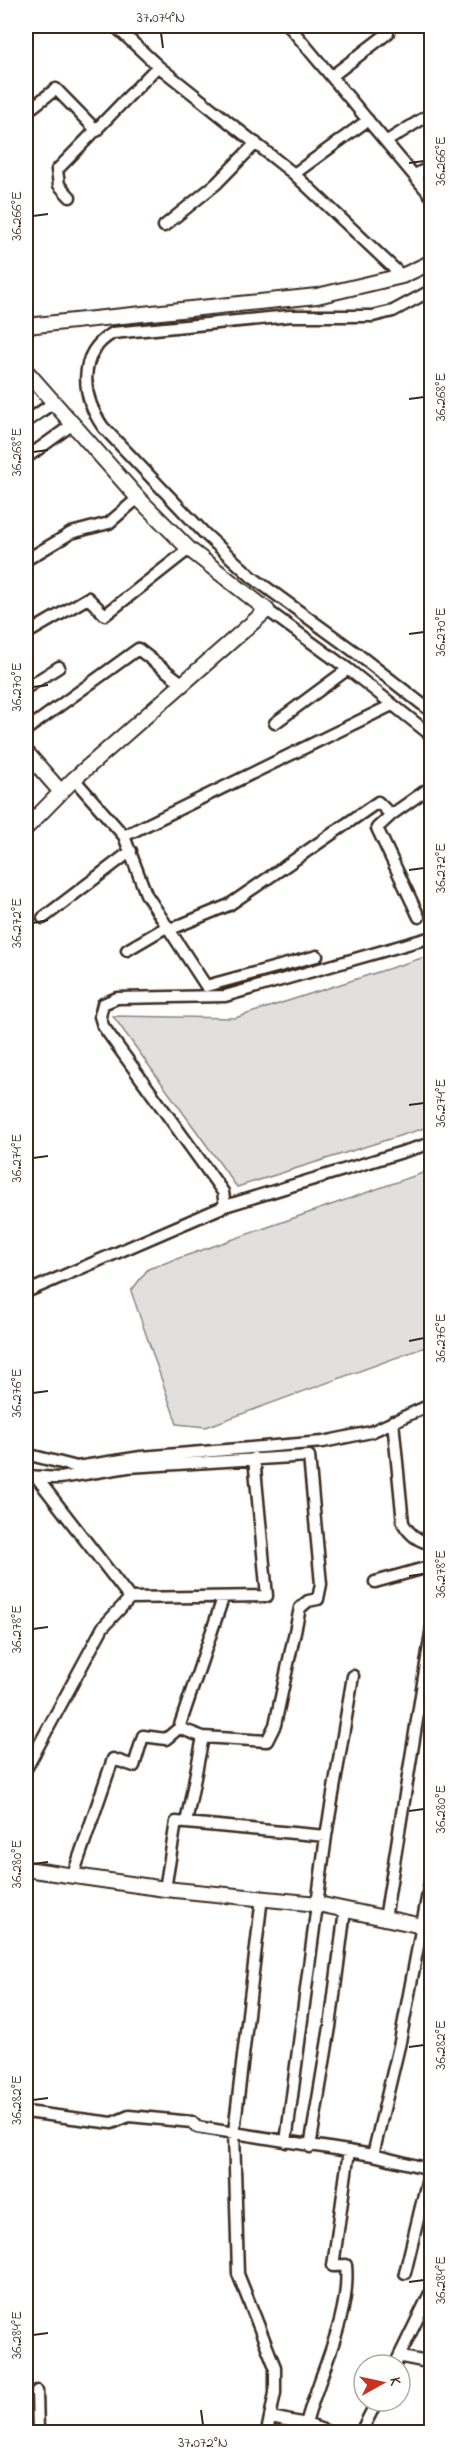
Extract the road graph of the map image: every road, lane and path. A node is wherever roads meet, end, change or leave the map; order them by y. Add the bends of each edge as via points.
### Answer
1 (115, 26) edge
2 (289, 26) edge
3 (388, 33) dead end
4 (158, 66) junction
5 (332, 76) junction
6 (26, 112) edge
7 (432, 113) edge
8 (368, 120) junction
9 (97, 131) junction
10 (387, 141) junction
11 (256, 142) junction
12 (432, 166) edge
13 (294, 174) junction
14 (415, 176) junction
15 (70, 197) dead end
16 (432, 197) edge
17 (164, 226) dead end
18 (432, 261) edge
19 (402, 276) junction
20 (432, 290) edge
21 (26, 326) edge
22 (26, 370) edge
23 (53, 403) junction
24 (26, 422) edge
25 (73, 424) junction
26 (26, 458) edge
27 (138, 498) junction
28 (189, 549) junction
29 (26, 560) edge
30 (267, 610) junction
31 (26, 634) edge
32 (59, 667) dead end
33 (348, 669) junction
34 (183, 684) junction
35 (26, 688) edge
36 (392, 705) junction
37 (432, 712) edge
38 (275, 723) dead end
39 (26, 730) edge
40 (432, 736) edge
41 (26, 752) edge
42 (74, 779) junction
43 (432, 786) edge
44 (61, 792) junction
45 (391, 815) junction
46 (26, 828) edge
47 (124, 836) junction
48 (131, 851) junction
49 (419, 917) dead end
50 (43, 918) dead end
51 (170, 928) junction
52 (432, 938) edge
53 (127, 950) dead end
54 (317, 956) dead end
55 (432, 1143) edge
56 (225, 1206) junction
57 (26, 1292) edge
58 (432, 1404) edge
59 (393, 1421) junction
60 (26, 1454) edge
61 (254, 1458) junction
62 (31, 1477) edge
63 (432, 1544) edge
64 (432, 1566) edge
65 (375, 1582) dead end
66 (130, 1598) junction
67 (223, 1598) junction
68 (432, 1627) edge
69 (429, 1657) edge
70 (353, 1676) dead end
71 (179, 1728) junction
72 (203, 1737) junction
73 (26, 1769) edge
74 (186, 1824) junction
75 (326, 1836) junction
76 (26, 1869) edge
77 (432, 1872) edge
78 (73, 1875) junction
79 (165, 1889) junction
80 (262, 1897) junction
81 (318, 1904) junction
82 (345, 1910) junction
83 (385, 1919) junction
84 (426, 1927) edge
85 (26, 2112) edge
86 (234, 2132) junction
87 (286, 2142) junction
88 (310, 2147) junction
89 (349, 2151) junction
90 (373, 2155) junction
91 (431, 2165) edge
92 (405, 2273) dead end
93 (432, 2289) edge
94 (402, 2353) edge
95 (412, 2362) edge
96 (432, 2363) edge
97 (37, 2391) dead end
98 (371, 2413) edge
99 (271, 2417) junction
100 (306, 2424) junction
101 (38, 2433) edge
102 (267, 2433) edge
103 (329, 2433) edge
104 (361, 2433) edge

1 - 4 street
2 - 5 street
3 - 5 street
4 - 9 street
4 - 11 street
5 - 8 street
6 - 9 street via 56,89
7 - 10 street
8 - 10 street
8 - 13 street
9 - 15 street via 57,170 59,186
10 - 14 street
11 - 13 street
11 - 17 street via 216,184
12 - 14 street
13 - 19 street
14 - 16 street
18 - 19 street
19 - 21 street via 316,296
20 - 37 street via 393,311 373,316 290,316 113,333 94,350 85,386 89,405 102,427 226,554
22 - 23 street
23 - 24 street
23 - 25 street
25 - 26 street
25 - 27 street
27 - 28 street
27 - 29 street via 109,523 70,532
28 - 30 street
28 - 31 street via 105,615 88,598
30 - 33 street
30 - 34 street
32 - 35 street
33 - 36 street
33 - 38 street
34 - 39 street via 138,649
34 - 42 street
36 - 40 street
36 - 47 street
41 - 44 street
42 - 44 street
42 - 47 street
43 - 45 street
44 - 46 street
45 - 49 street via 377,828
45 - 51 street via 378,802 229,905
47 - 48 street
48 - 50 street
48 - 51 street via 146,894
51 - 53 street
51 - 54 street via 206,986
52 - 56 street via 225,996 132,997 103,1004 103,1026 223,1192
55 - 56 street
56 - 57 street
58 - 59 street
59 - 60 street via 360,1435 323,1442 141,1457 77,1467
59 - 63 street via 403,1523 409,1533
61 - 62 street via 128,1467 74,1477
61 - 67 street via 267,1596
61 - 72 street via 309,1456 320,1592 318,1599 300,1608 267,1741
62 - 66 street
64 - 65 street
66 - 67 street
66 - 73 street via 104,1627
67 - 71 street
68 - 69 street
69 - 83 street
70 - 75 street
71 - 72 street
71 - 78 street via 166,1739 143,1736 134,1766 113,1759
72 - 74 street
74 - 75 street
74 - 79 street via 176,1822
75 - 81 street
76 - 78 street
77 - 84 street
78 - 79 street
79 - 80 street
80 - 81 street
80 - 86 street
81 - 82 street
81 - 87 street
82 - 83 street
82 - 88 street
83 - 84 street
84 - 90 street
85 - 86 street via 112,2123 129,2116 192,2122 197,2127
86 - 87 street
86 - 99 street via 238,2274 275,2367
87 - 88 street
88 - 89 street
89 - 90 street
89 - 100 street via 333,2266 346,2265 348,2284
90 - 91 street
91 - 92 street
93 - 94 street
95 - 96 street
97 - 101 street
98 - 104 street
99 - 100 street
99 - 102 street
100 - 103 street

